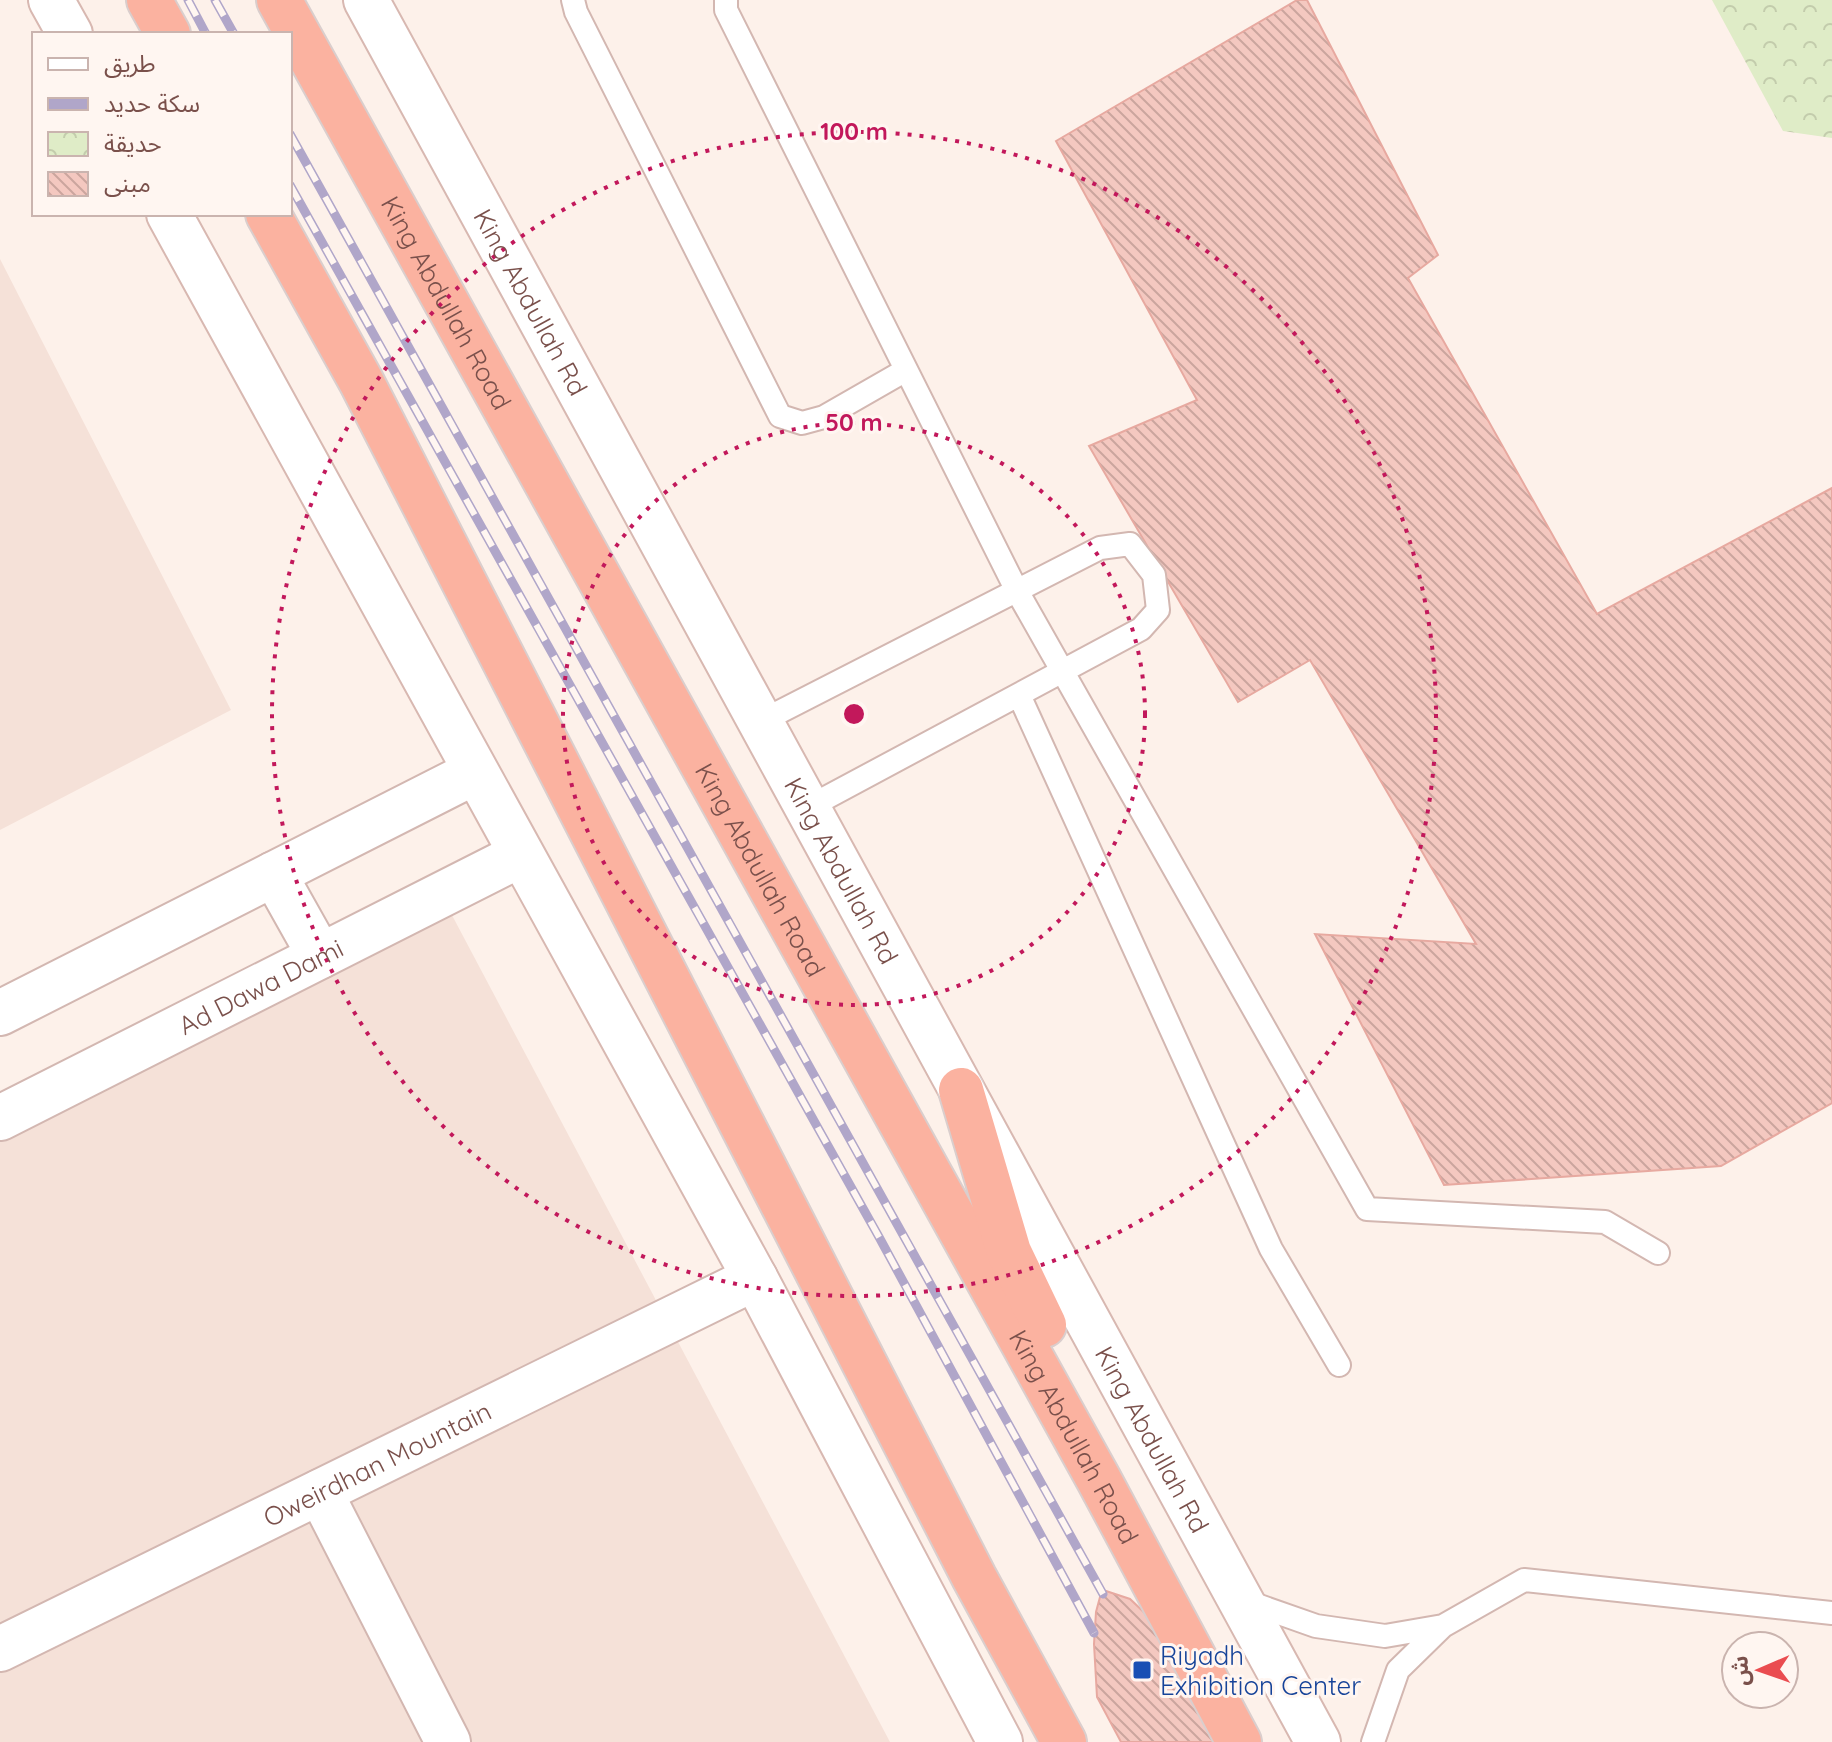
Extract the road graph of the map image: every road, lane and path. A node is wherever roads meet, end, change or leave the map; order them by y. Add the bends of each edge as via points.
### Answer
1 (51, 0) edge
2 (149, 0) edge
3 (279, 0) edge
4 (366, 0) edge
5 (573, 0) edge
6 (726, 0) edge
7 (69, 32) edge
8 (167, 32) edge
9 (170, 216) edge
10 (269, 216) edge
11 (906, 370) junction
12 (1017, 591) junction
13 (1063, 671) junction
14 (1019, 695) junction
15 (760, 722) junction
16 (475, 772) junction
17 (807, 808) junction
18 (520, 855) junction
19 (274, 874) junction
20 (320, 956) junction
21 (0, 1013) edge
22 (961, 1090) junction
23 (0, 1118) edge
24 (1658, 1253) dead end
25 (755, 1278) junction
26 (1339, 1365) dead end
27 (1099, 1480) junction
28 (320, 1492) junction
29 (1240, 1599) junction
30 (1832, 1613) edge
31 (1443, 1626) junction
32 (0, 1649) edge
33 (448, 1742) edge
34 (1000, 1742) edge
35 (1064, 1742) edge
36 (1239, 1742) edge
37 (1318, 1742) edge
38 (1373, 1742) edge

1 - 7 main road
2 - 8 highway
3 - 27 highway, King Abdullah Road
4 - 15 main road, King Abdullah Rd
5 - 11 lane via 780,416 802,423 824,417
6 - 11 lane via 726,10
9 - 16 main road
10 - 35 highway via 361,381 974,1577
11 - 12 lane
12 - 13 lane
12 - 13 lane via 1100,548 1130,544 1154,575 1158,610 1141,629
12 - 15 lane
13 - 14 lane
13 - 24 lane via 1367,1209 1605,1222
14 - 17 lane
14 - 26 lane via 1271,1249
15 - 17 main road, King Abdullah Rd
16 - 18 main road
16 - 19 main road
17 - 22 main road, King Abdullah Rd
18 - 20 main road, Ad Dawa Dami
18 - 25 main road
19 - 20 main road
19 - 21 main road
20 - 23 main road, Ad Dawa Dami
22 - 27 highway via 1009,1252 1090,1420
22 - 29 main road, King Abdullah Rd
25 - 28 main road, Oweirdhan Mountain
25 - 34 main road
27 - 36 highway, King Abdullah Road
28 - 32 main road, Oweirdhan Mountain
28 - 33 main road
29 - 31 lane via 1316,1626 1385,1636
29 - 37 main road, King Abdullah Rd
30 - 31 lane via 1524,1580
31 - 38 lane via 1398,1670

